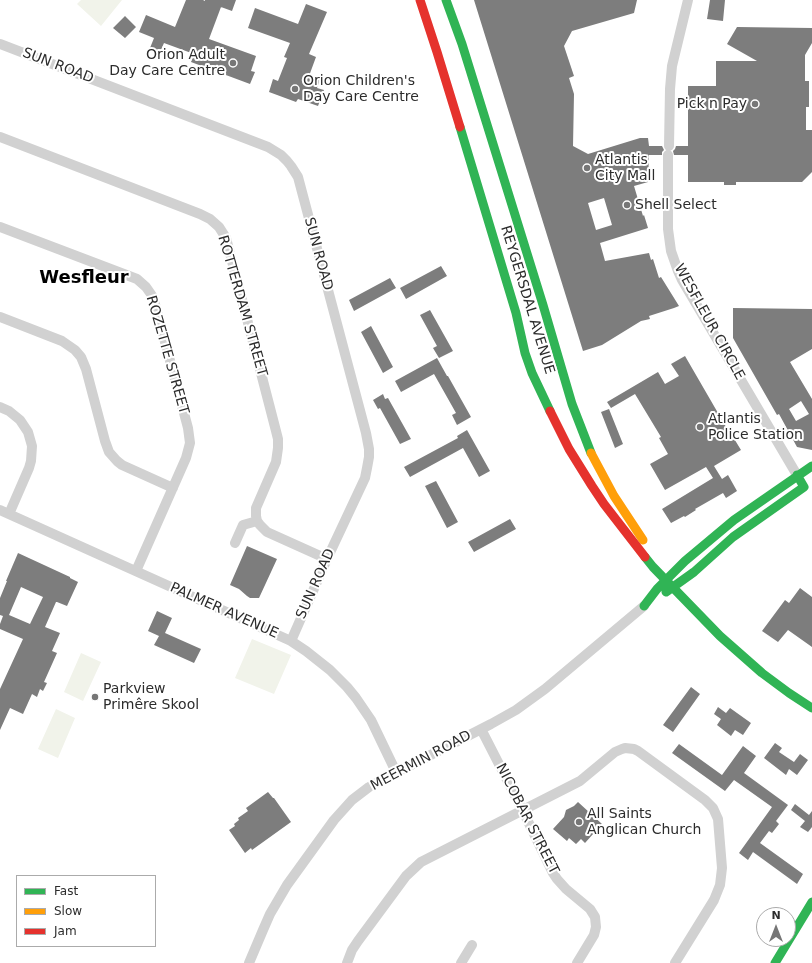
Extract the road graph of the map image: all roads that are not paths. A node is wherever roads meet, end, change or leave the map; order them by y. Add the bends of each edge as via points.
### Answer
1 (420, 0) edge
2 (446, 0) edge
3 (688, 0) edge
4 (0, 44) edge
5 (0, 137) edge
6 (0, 227) edge
7 (0, 317) edge
8 (0, 407) edge
9 (812, 466) edge
10 (797, 476) junction
11 (808, 485) edge
12 (173, 488) junction
13 (5, 512) edge
14 (257, 521) junction
15 (235, 544) dead end
16 (651, 550) dead end
17 (326, 558) junction
18 (664, 566) dead end
19 (136, 571) junction
20 (669, 577) junction
21 (676, 584) junction
22 (644, 606) junction
23 (291, 641) junction
24 (812, 708) edge
25 (481, 729) junction
26 (396, 772) junction
27 (523, 811) junction
28 (812, 902) edge
29 (472, 945) dead end
30 (249, 963) edge
31 (347, 963) edge
32 (461, 963) edge
33 (577, 963) edge
34 (675, 963) edge
35 (775, 963) edge

1 - 20 main road, REYGERSDAL AVENUE via 516,313 532,374 559,431 604,504 653,567
2 - 16 main road, REYGERSDAL AVENUE via 580,425 614,496
3 - 10 street, WESFLEUR CIRCLE via 671,72 668,150 668,229 671,250 682,280
4 - 17 street, SUN ROAD via 268,147 291,166 300,184 366,433 368,449 365,478
5 - 14 street, ROTTERDAM STREET via 200,214 210,219 223,232 278,439 276,462 256,508
6 - 12 street, ROZETTE STREET via 136,280 150,292 190,436 189,451
7 - 12 street via 62,341 75,350 86,370 109,452 122,465
8 - 13 street via 20,420 28,432 32,446 29,468
9 - 10 main road
10 - 11 main road, WESFLEUR CIRCLE
10 - 20 main road via 734,520
11 - 21 main road, WESFLEUR CIRCLE via 733,538
12 - 19 street, ROZETTE STREET
13 - 19 street, PALMER AVENUE
14 - 15 street via 243,526
14 - 17 street via 267,532
17 - 23 street, SUN ROAD
18 - 20 main road, REYGERSDAL AVENUE
19 - 23 street, PALMER AVENUE
20 - 21 main road, REYGERSDAL AVENUE
20 - 22 main road, MEERMIN ROAD
21 - 22 main road, MEERMIN ROAD
21 - 24 main road, REYGERSDAL AVENUE via 683,596 720,636 762,673
22 - 25 street, MEERMIN ROAD via 531,700
23 - 26 street, PALMER AVENUE via 322,663 352,692 371,720
25 - 26 street, MEERMIN ROAD
25 - 27 street, NICOBAR STREET
26 - 30 street, MEERMIN ROAD via 360,793 334,820 279,898
27 - 31 street via 428,858 415,867 352,950
27 - 33 street, NICOBAR STREET via 557,880 590,909 595,917 594,934
27 - 34 street via 580,781 615,752 625,748 638,751 709,803 718,819 722,858 720,885 714,900
28 - 35 main road
29 - 32 street

